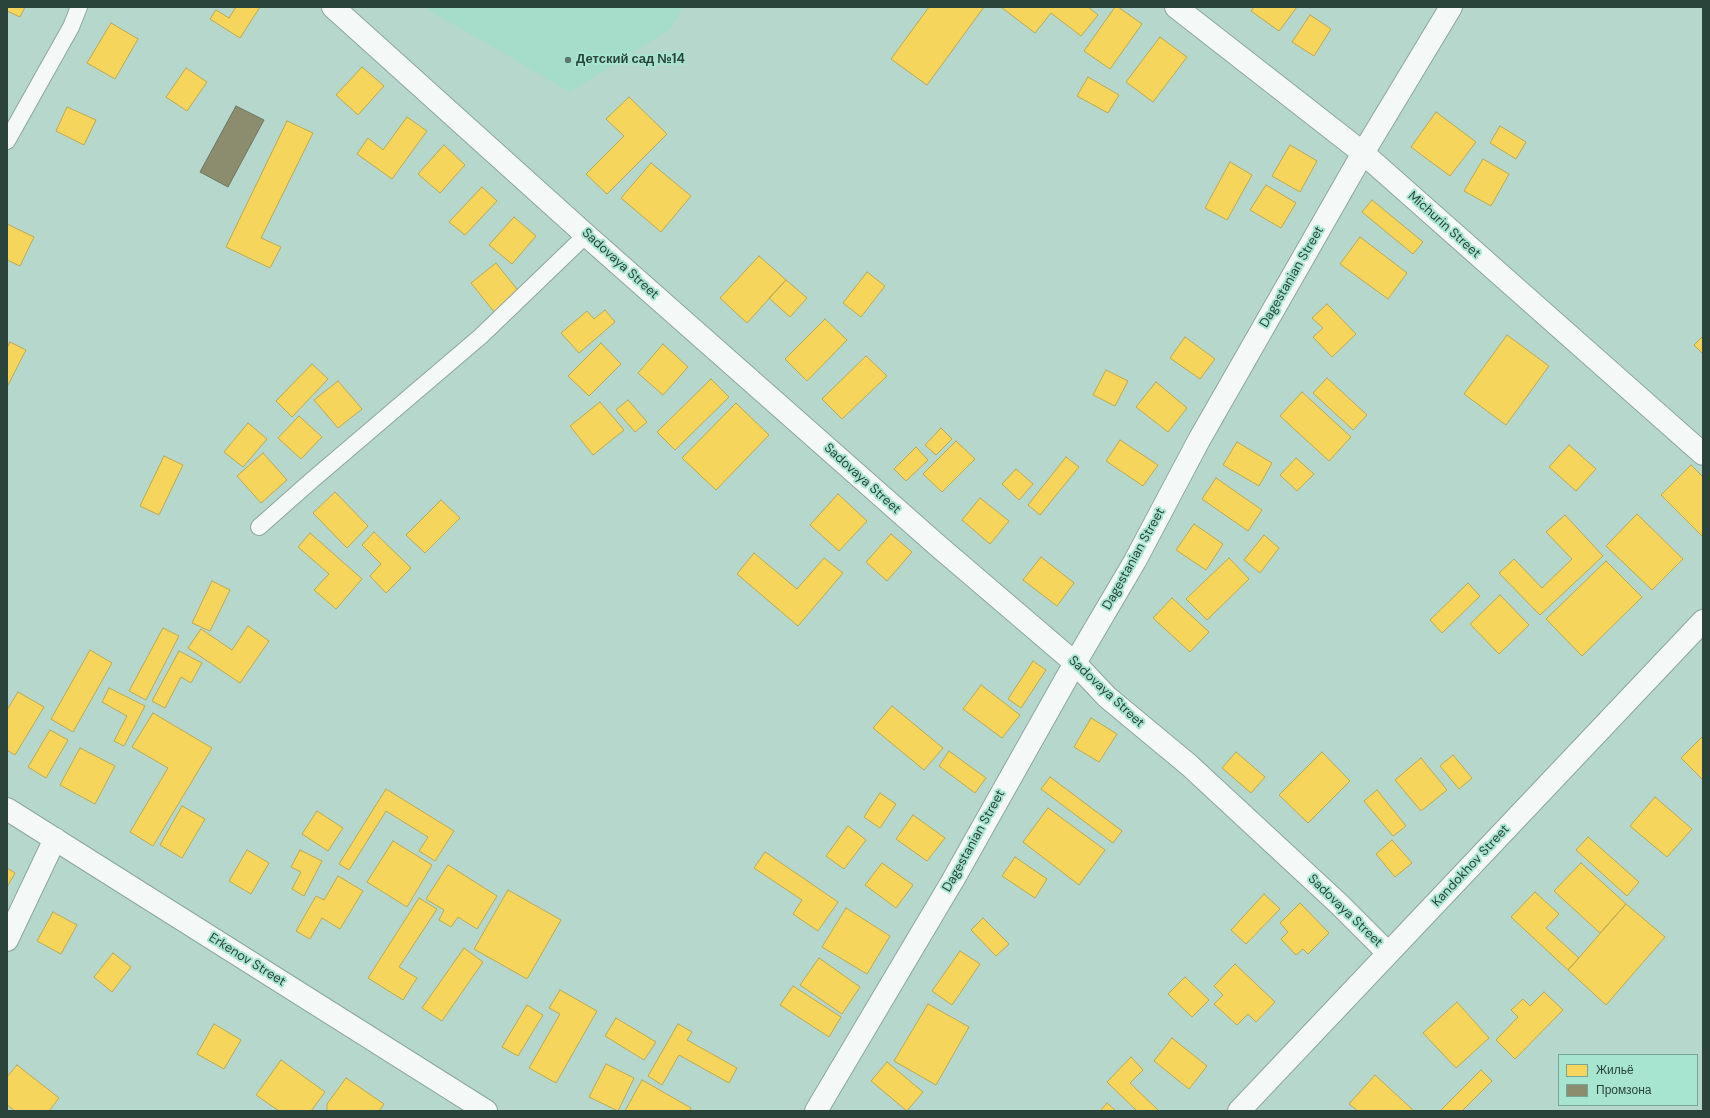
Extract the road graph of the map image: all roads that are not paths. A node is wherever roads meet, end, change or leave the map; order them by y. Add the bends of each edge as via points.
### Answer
1 (79, 7) edge
2 (333, 7) edge
3 (1176, 7) edge
4 (1451, 7) edge
5 (7, 141) edge
6 (1363, 153) junction
7 (586, 235) junction
8 (1703, 454) edge
9 (259, 527) dead end
10 (1703, 621) edge
11 (1075, 662) junction
12 (7, 809) edge
13 (55, 839) junction
14 (7, 940) edge
15 (1388, 953) junction
16 (486, 1111) edge
17 (816, 1111) edge
18 (1240, 1111) edge

1 - 5 lane via 71,27
2 - 7 street, Sadovaya Street
3 - 6 street, Michurin Street
4 - 6 street, Dagestanian Street
6 - 8 street, Michurin Street
6 - 11 street, Dagestanian Street via 1199,440 1135,561
7 - 9 lane via 481,336
7 - 11 street, Sadovaya Street via 937,546
10 - 15 street, Kandokhov Street
11 - 15 street, Sadovaya Street via 1107,697 1189,765
11 - 17 street, Dagestanian Street via 953,880
12 - 13 street, Erkenov Street
13 - 14 street
13 - 16 street, Erkenov Street
15 - 18 street, Kandokhov Street

